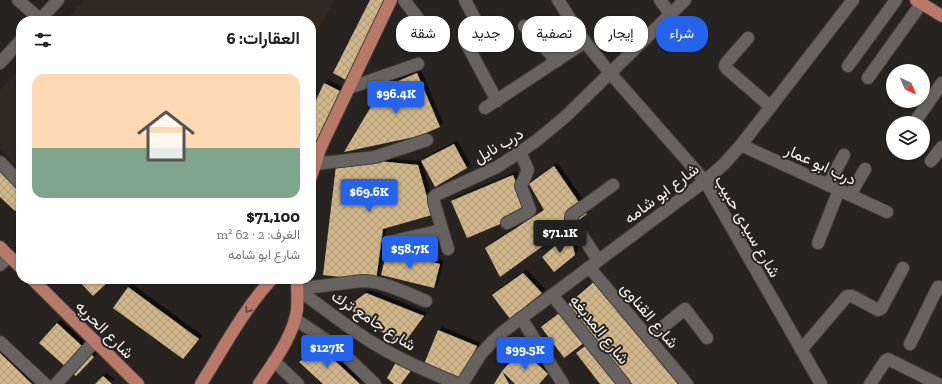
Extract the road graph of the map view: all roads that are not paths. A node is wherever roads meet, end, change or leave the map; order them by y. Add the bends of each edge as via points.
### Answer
1 (18, 0) edge
2 (58, 0) edge
3 (391, 0) edge
4 (404, 0) edge
5 (465, 0) edge
6 (558, 0) edge
7 (660, 0) edge
8 (685, 0) edge
9 (853, 0) edge
10 (896, 0) edge
11 (919, 2) edge
12 (940, 12) edge
13 (671, 15) junction
14 (35, 16) edge
15 (43, 16) edge
16 (416, 16) edge
17 (473, 16) edge
18 (568, 16) edge
19 (748, 38) dead end
20 (586, 43) edge
21 (16, 45) edge
22 (471, 52) edge
23 (549, 52) edge
24 (570, 52) edge
25 (557, 61) junction
26 (0, 63) edge
27 (418, 64) dead end
28 (848, 66) dead end
29 (610, 73) junction
30 (868, 78) dead end
31 (942, 83) edge
32 (349, 88) junction
33 (497, 101) junction
34 (771, 107) junction
35 (485, 108) dead end
36 (919, 116) edge
37 (427, 140) dead end
38 (741, 145) junction
39 (942, 147) edge
40 (520, 152) junction
41 (844, 155) dead end
42 (316, 161) edge
43 (931, 161) dead end
44 (0, 162) edge
45 (316, 164) edge
46 (865, 169) dead end
47 (16, 179) edge
48 (705, 181) junction
49 (613, 186) dead end
50 (839, 190) junction
51 (887, 212) dead end
52 (507, 223) dead end
53 (442, 230) junction
54 (389, 242) dead end
55 (818, 243) dead end
56 (448, 249) dead end
57 (4, 252) edge
58 (16, 263) edge
59 (594, 264) junction
60 (0, 265) edge
61 (903, 268) dead end
62 (316, 283) edge
63 (37, 284) edge
64 (268, 284) edge
65 (297, 284) edge
66 (942, 288) edge
67 (552, 295) junction
68 (426, 300) dead end
69 (521, 318) junction
70 (294, 319) junction
71 (649, 338) junction
72 (707, 338) dead end
73 (94, 341) junction
74 (0, 342) edge
75 (910, 344) dead end
76 (802, 350) junction
77 (274, 361) junction
78 (45, 384) edge
79 (56, 384) edge
80 (138, 384) edge
81 (201, 384) edge
82 (259, 384) edge
83 (298, 384) edge
84 (375, 384) edge
85 (458, 384) edge
86 (462, 384) edge
87 (563, 384) edge
88 (624, 384) edge
89 (687, 384) edge
90 (821, 384) edge
91 (870, 384) edge
92 (938, 384) edge

1 - 14 street
2 - 15 street
3 - 32 main road
4 - 16 street
5 - 17 street
6 - 18 street, شارع سيدى حبيب
7 - 13 street
8 - 13 street, درب نايل
9 - 34 street, شارع ابو شامه
10 - 28 street
11 - 12 main road
11 - 30 street
13 - 29 street, درب نايل
19 - 34 street via 725,66
20 - 29 street, شارع سيدى حبيب
21 - 26 street
22 - 33 street
23 - 25 street
24 - 25 street
25 - 33 street
27 - 32 street
29 - 40 street, درب نايل via 546,134
29 - 48 street, شارع سيدى حبيب
31 - 36 street
32 - 42 main road
33 - 35 street
34 - 38 street, شارع ابو شامه
37 - 45 street via 375,157
38 - 48 street, شارع ابو شامه
38 - 50 street, درب ابو عمار
39 - 43 street
40 - 52 street via 528,170 521,186 530,210
40 - 53 street, درب نايل via 497,167 434,197
41 - 50 street
44 - 47 street
46 - 50 street
48 - 59 street, شارع ابو شامه
48 - 76 street, شارع سيدى حبيب
49 - 59 street, شارع القناوى via 571,216
50 - 51 street, درب ابو عمار
50 - 55 street
53 - 54 street
53 - 56 street, درب نايل
57 - 58 main road
57 - 60 street
59 - 67 street, شارع ابو شامه
59 - 71 street, شارع القناوى
61 - 76 street via 881,309 878,310 852,296 847,296
62 - 68 street via 368,281
63 - 73 main road, شارع الحريه
64 -> 81 main road via 251,305
65 - 70 main road
65 - 85 street, شارع جامع ترك via 378,346
66 - 75 street via 938,287
67 - 69 street, شارع ابو شامه
67 - 88 street, شارع المدبغه
69 - 86 street, شارع ابو شامه via 488,346
69 - 87 street
70 - 77 main road via 288,338
70 - 84 street via 329,342
71 - 72 street via 685,308
71 - 89 street, شارع القناوى
73 - 79 street
73 - 80 main road, شارع الحريه
74 - 78 street
76 - 90 street, شارع سيدى حبيب
77 - 82 main road
77 - 83 street
91 - 92 street via 888,359

